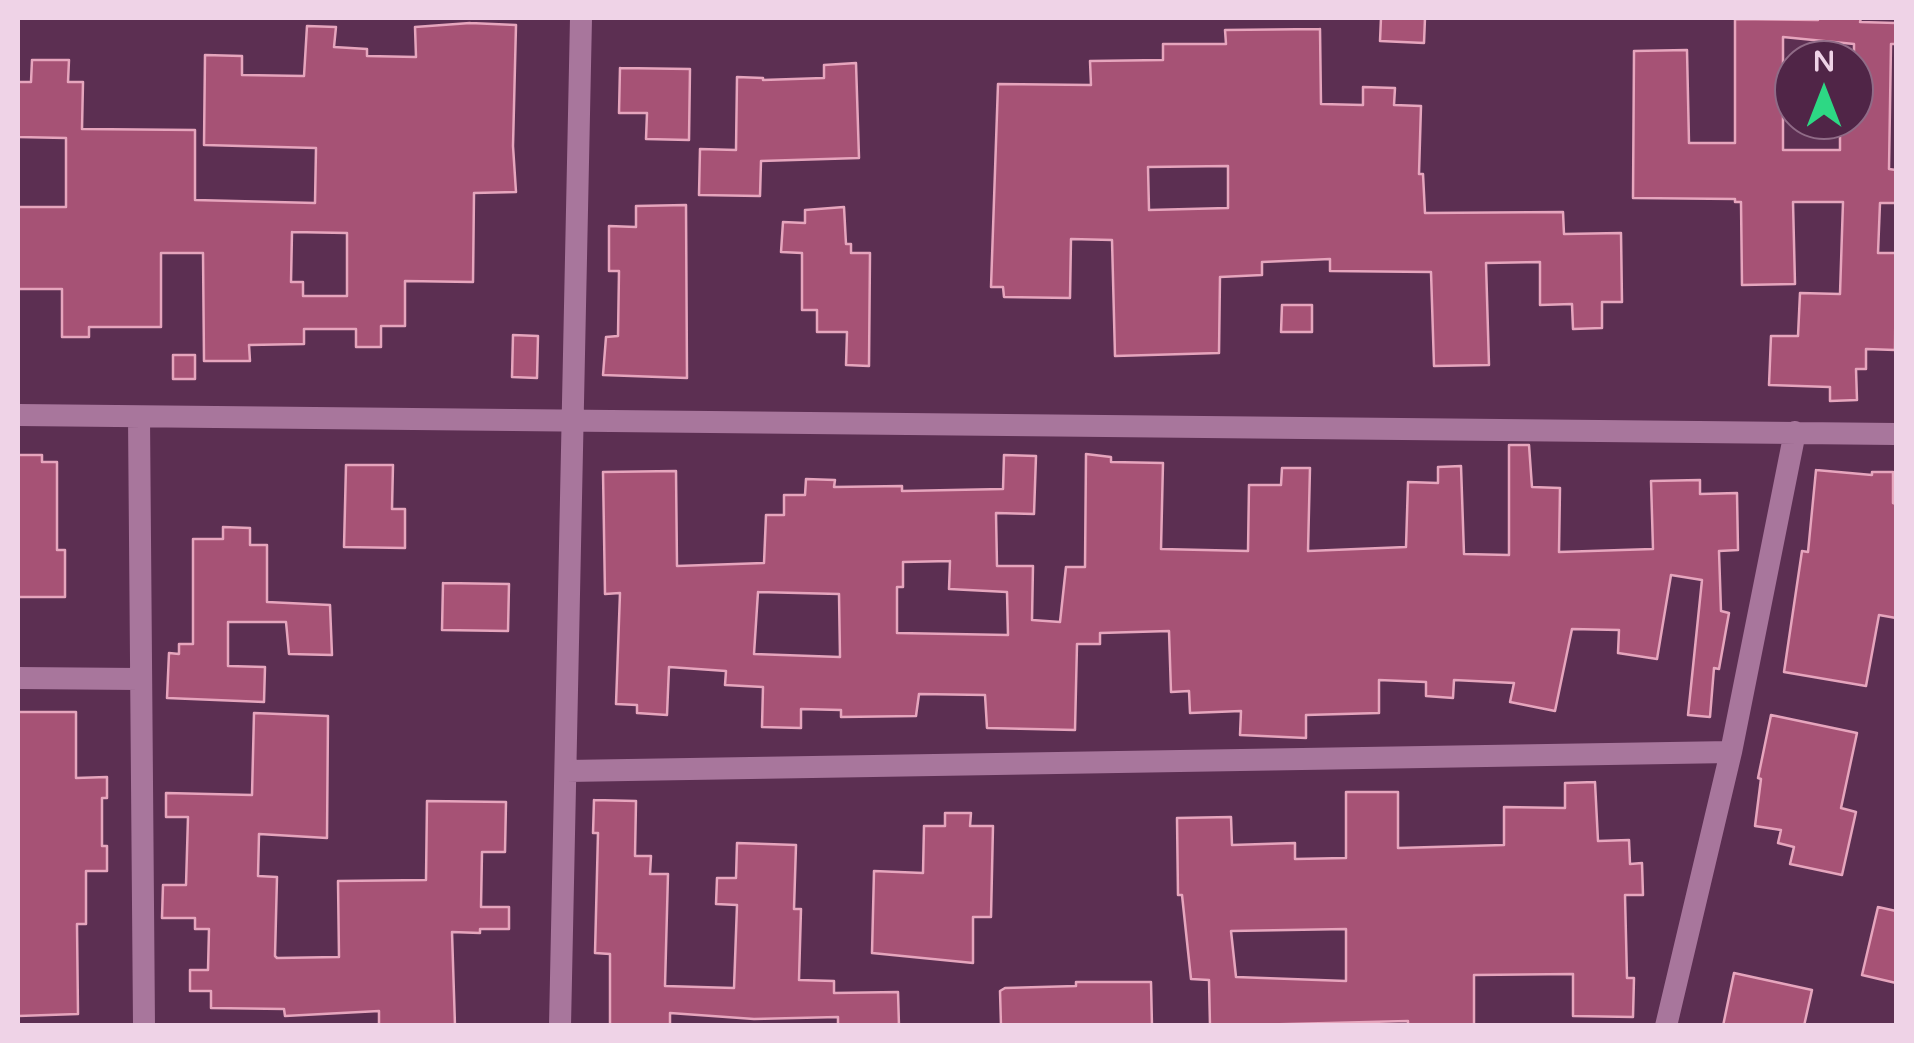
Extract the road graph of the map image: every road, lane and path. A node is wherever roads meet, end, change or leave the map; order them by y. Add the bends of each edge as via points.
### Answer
1 (582, 18) edge
2 (18, 415) edge
3 (140, 417) junction
4 (570, 422) junction
5 (1796, 432) junction
6 (1896, 434) edge
7 (18, 678) edge
8 (139, 679) junction
9 (1731, 752) junction
10 (566, 772) junction
11 (144, 1026) edge
12 (560, 1026) edge
13 (1666, 1026) edge

1 - 4 street
2 - 3 street
3 - 4 street
3 - 8 street
4 - 5 street
4 - 10 street
5 - 6 street
5 - 9 street
7 - 8 street
8 - 11 street
9 - 10 street
9 - 13 street
10 - 12 street

